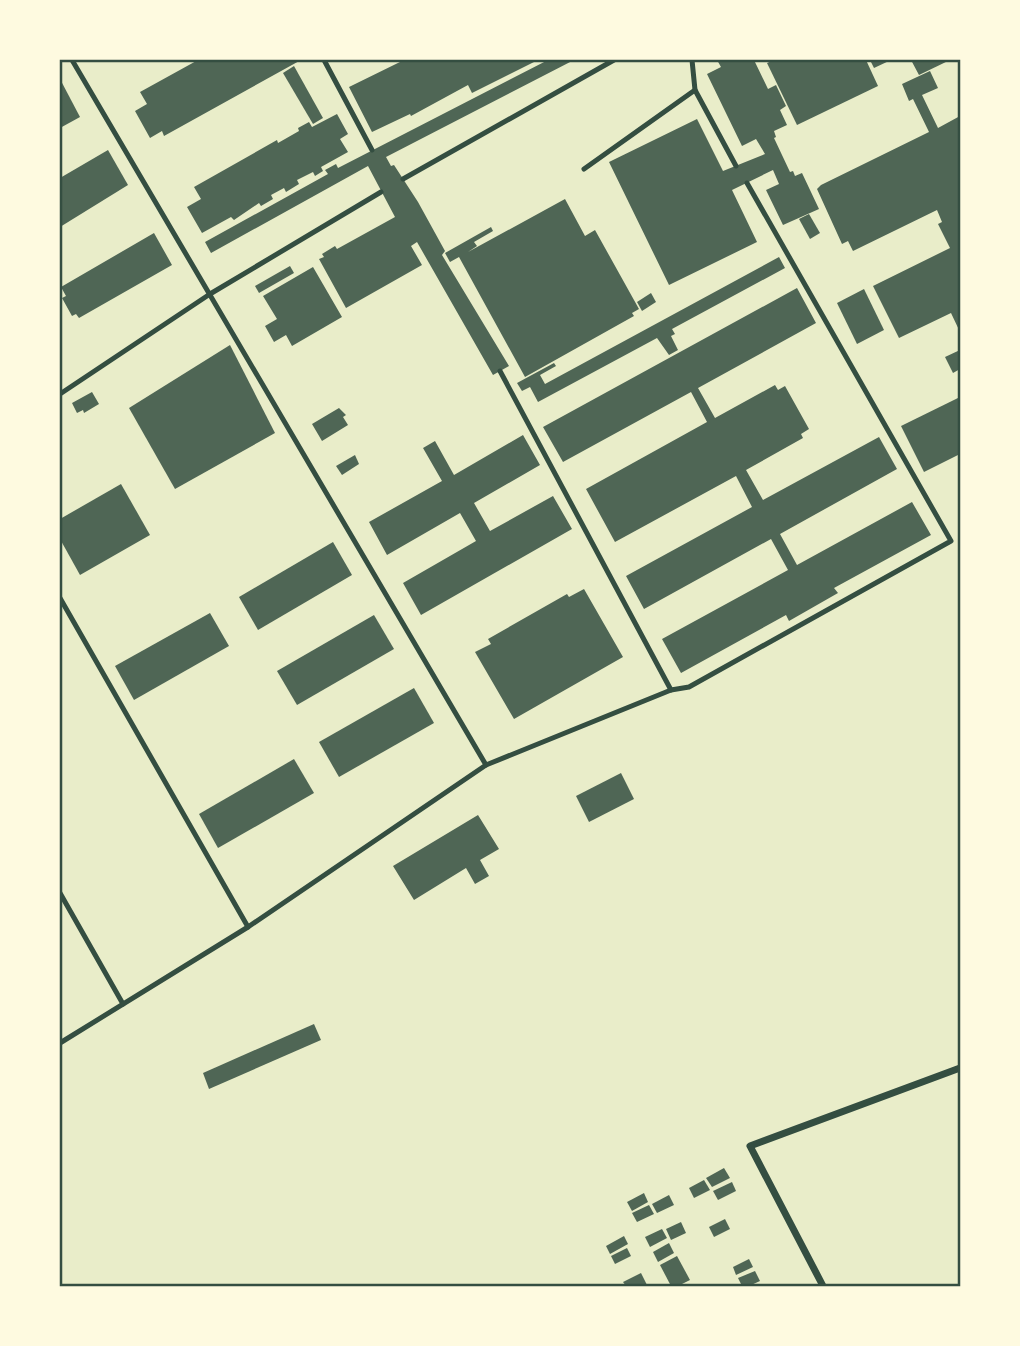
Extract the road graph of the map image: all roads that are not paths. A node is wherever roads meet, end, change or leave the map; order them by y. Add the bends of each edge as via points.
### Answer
1 (72, 60) edge
2 (324, 60) edge
3 (614, 60) edge
4 (692, 60) edge
5 (695, 90) junction
6 (372, 150) dead end
7 (736, 166) dead end
8 (584, 169) dead end
9 (404, 179) dead end
10 (747, 183) dead end
11 (381, 192) dead end
12 (209, 293) junction
13 (500, 371) dead end
14 (60, 394) edge
15 (60, 598) edge
16 (671, 690) junction
17 (486, 765) junction
18 (60, 893) edge
19 (248, 928) junction
20 (123, 1004) junction
21 (60, 1043) edge
22 (961, 1068) edge
23 (823, 1286) edge

1 - 12 lane
2 - 6 lane
3 - 9 lane
4 - 5 lane
5 - 7 lane
5 - 8 lane
10 - 16 lane via 951,541 689,687
11 - 12 lane
12 - 14 lane
12 - 17 lane
13 - 16 lane
15 - 19 lane
16 - 17 lane
17 - 19 lane
18 - 20 lane
19 - 20 lane
20 - 21 lane
22 - 23 street via 750,1146

